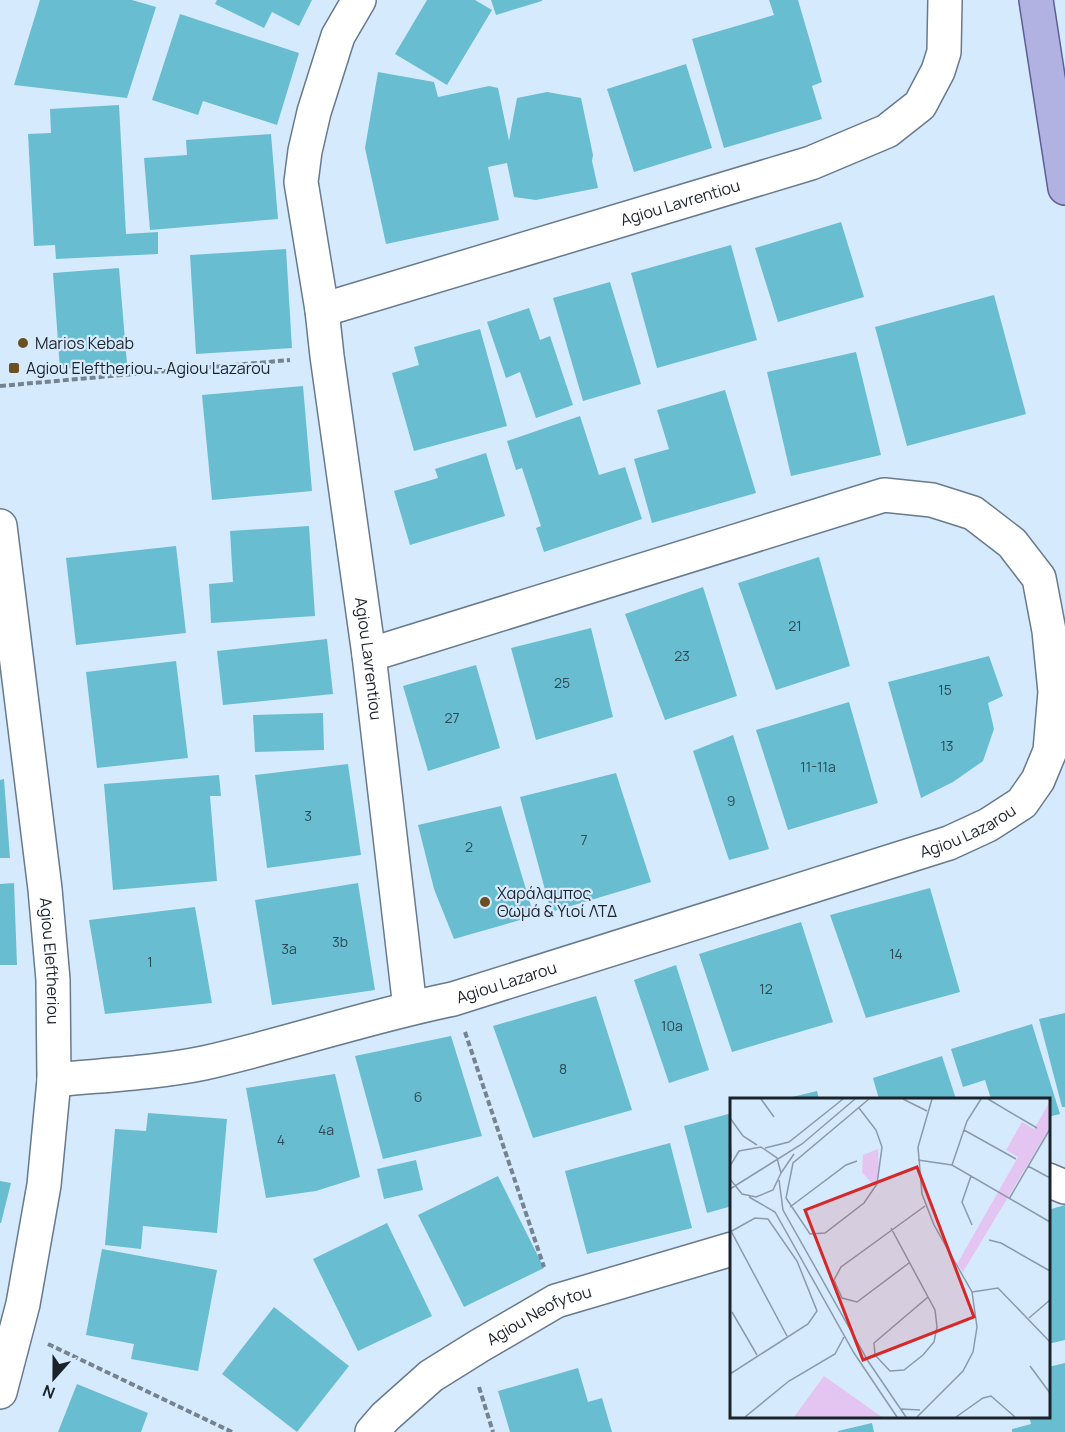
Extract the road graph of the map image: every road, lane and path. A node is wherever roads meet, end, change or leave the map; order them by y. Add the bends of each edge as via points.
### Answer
1 (359, 0) edge
2 (945, 0) edge
3 (1036, 0) edge
4 (1065, 188) edge
5 (322, 310) junction
6 (327, 356) junction
7 (0, 386) edge
8 (0, 526) edge
9 (369, 655) junction
10 (453, 999) junction
11 (410, 1008) junction
12 (54, 1080) junction
13 (1050, 1181) edge
14 (1065, 1187) edge
15 (730, 1250) edge
16 (556, 1301) junction
17 (16, 1329) junction
18 (469, 1352) junction
19 (0, 1392) edge
20 (232, 1432) edge
21 (372, 1432) edge
22 (493, 1432) edge

1 - 5 street, Agiou Lavrentiou via 338,36 304,151 302,182
2 - 5 street, Agiou Lavrentiou via 944,52 938,71 920,105 887,131 811,163
3 - 4 main road
5 - 6 street, Agiou Lavrentiou
6 - 7 path
6 - 9 street, Agiou Lavrentiou
8 - 12 street, Agiou Eleftheriou via 45,889 53,980
9 - 10 street, Agiou Lazarou via 884,495 933,500 973,513 1012,543 1039,578 1055,692 1050,751 1038,780 1022,803 949,843
9 - 11 street, Agiou Lavrentiou
10 - 11 street, Agiou Lazarou
10 - 16 path
11 - 12 street, Agiou Lazarou via 204,1063
12 - 17 street, Agiou Eleftheriou via 44,1185
13 - 14 street
15 - 16 street, Agiou Neofytou
16 - 18 street, Agiou Neofytou
17 - 19 street, Agiou Eleftheriou
17 - 20 path
18 - 21 street, Agiou Neofytou via 431,1376
18 - 22 path

